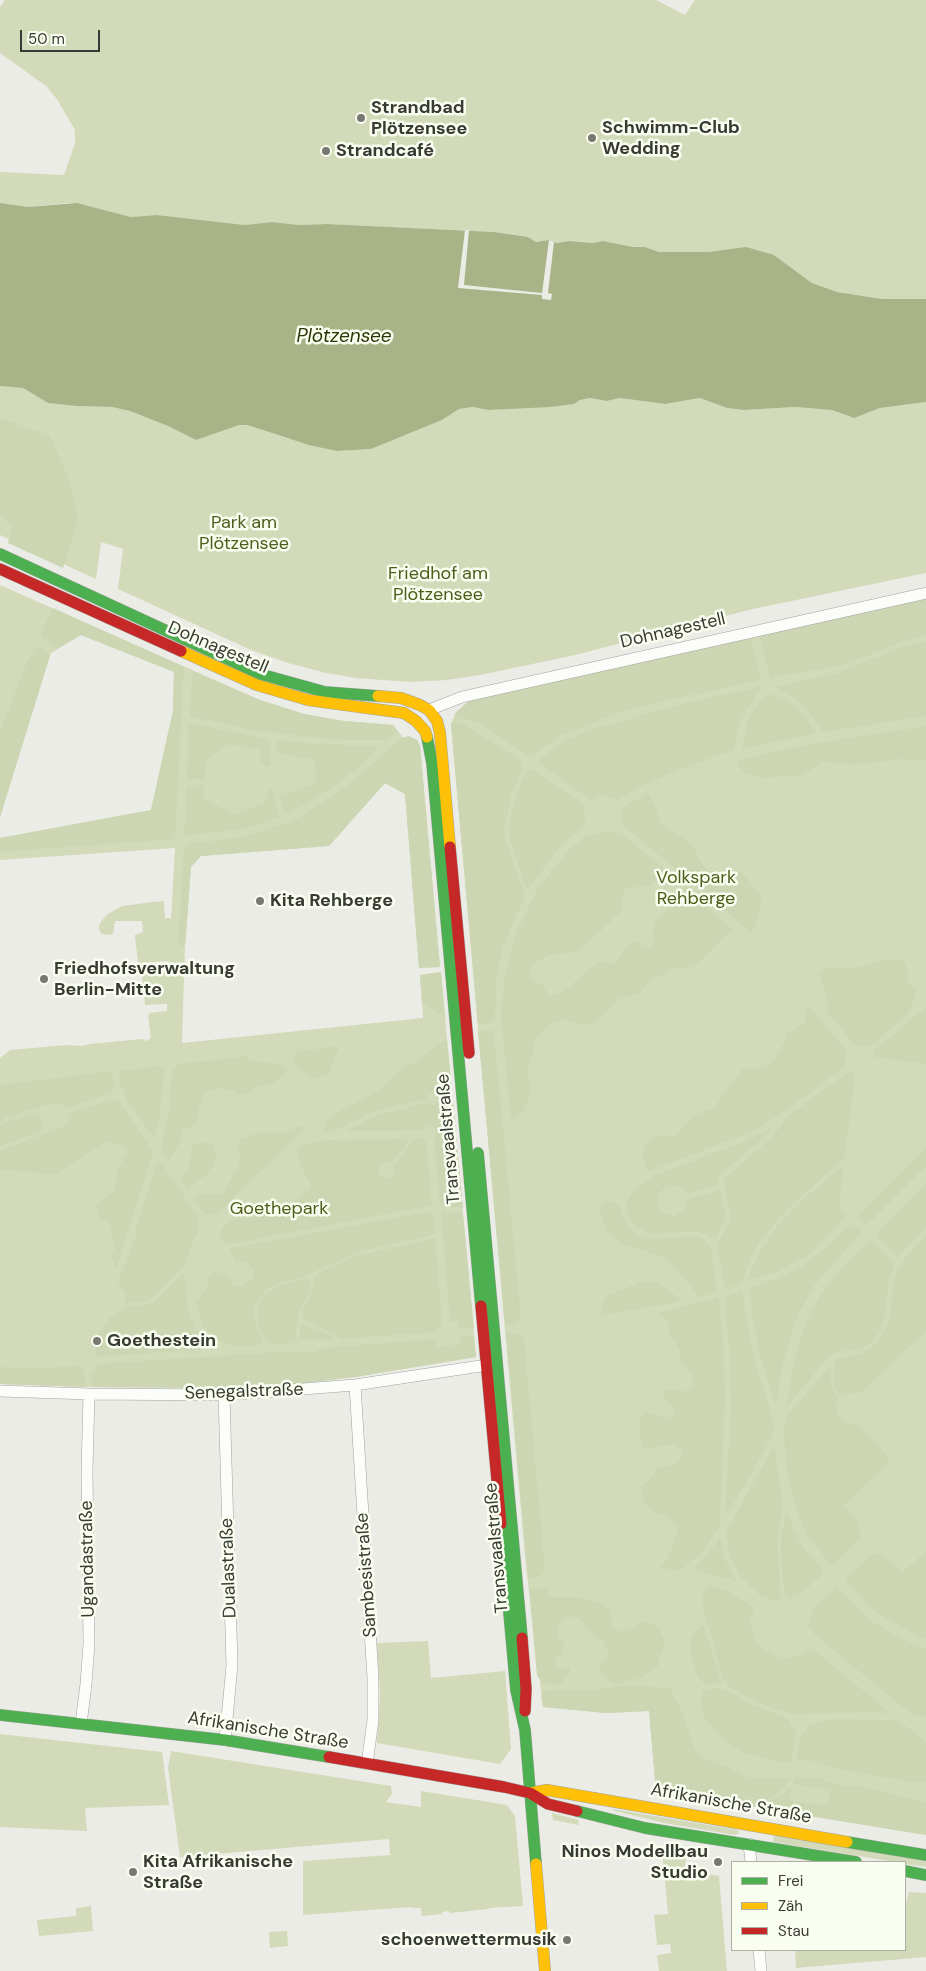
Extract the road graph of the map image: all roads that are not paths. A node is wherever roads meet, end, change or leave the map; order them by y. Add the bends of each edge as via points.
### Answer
1 (0, 554) edge
2 (0, 569) edge
3 (926, 593) edge
4 (429, 710) junction
5 (416, 721) junction
6 (462, 1029) junction
7 (492, 1365) junction
8 (355, 1385) junction
9 (0, 1391) edge
10 (89, 1394) junction
11 (224, 1395) junction
12 (0, 1715) edge
13 (80, 1724) junction
14 (225, 1740) junction
15 (367, 1764) junction
16 (530, 1793) junction
17 (752, 1826) junction
18 (749, 1844) junction
19 (926, 1855) edge
20 (751, 1861) edge
21 (850, 1861) edge
22 (906, 1871) edge
23 (926, 1875) edge
24 (759, 1951) edge
25 (545, 1971) edge
26 (761, 1971) edge

1 - 4 street, Dohnagestell via 260,674 325,692 401,698
2 - 5 street, Dohnagestell via 257,685 308,700 396,712
3 - 4 street, Dohnagestell via 462,697
4 - 5 street, Dohnagestell
4 - 6 street, Transvaalstraße via 440,733
5 - 6 street, Transvaalstraße via 425,731 430,749
6 - 7 street, Transvaalstraße
7 - 8 street, Senegalstraße
7 - 16 street, Transvaalstraße via 512,1587 526,1689 524,1730
8 - 11 street, Senegalstraße
8 - 15 street, Sambesistraße via 373,1678 373,1720
9 - 10 street, Senegalstraße
10 - 11 street, Senegalstraße
10 - 13 street, Ugandastraße via 88,1665
11 - 14 street, Dualastraße via 232,1665
12 - 13 street, Afrikanische Straße
13 - 14 street, Afrikanische Straße
14 - 15 street, Afrikanische Straße
15 - 16 street, Afrikanische Straße
16 - 17 street, Afrikanische Straße via 547,1790
16 - 18 street, Afrikanische Straße via 548,1804 645,1828
16 - 25 street, Transvaalstraße
17 - 18 street
17 - 19 street, Afrikanische Straße
18 - 20 street
18 - 21 street, Afrikanische Straße
22 - 23 street
24 - 26 street

